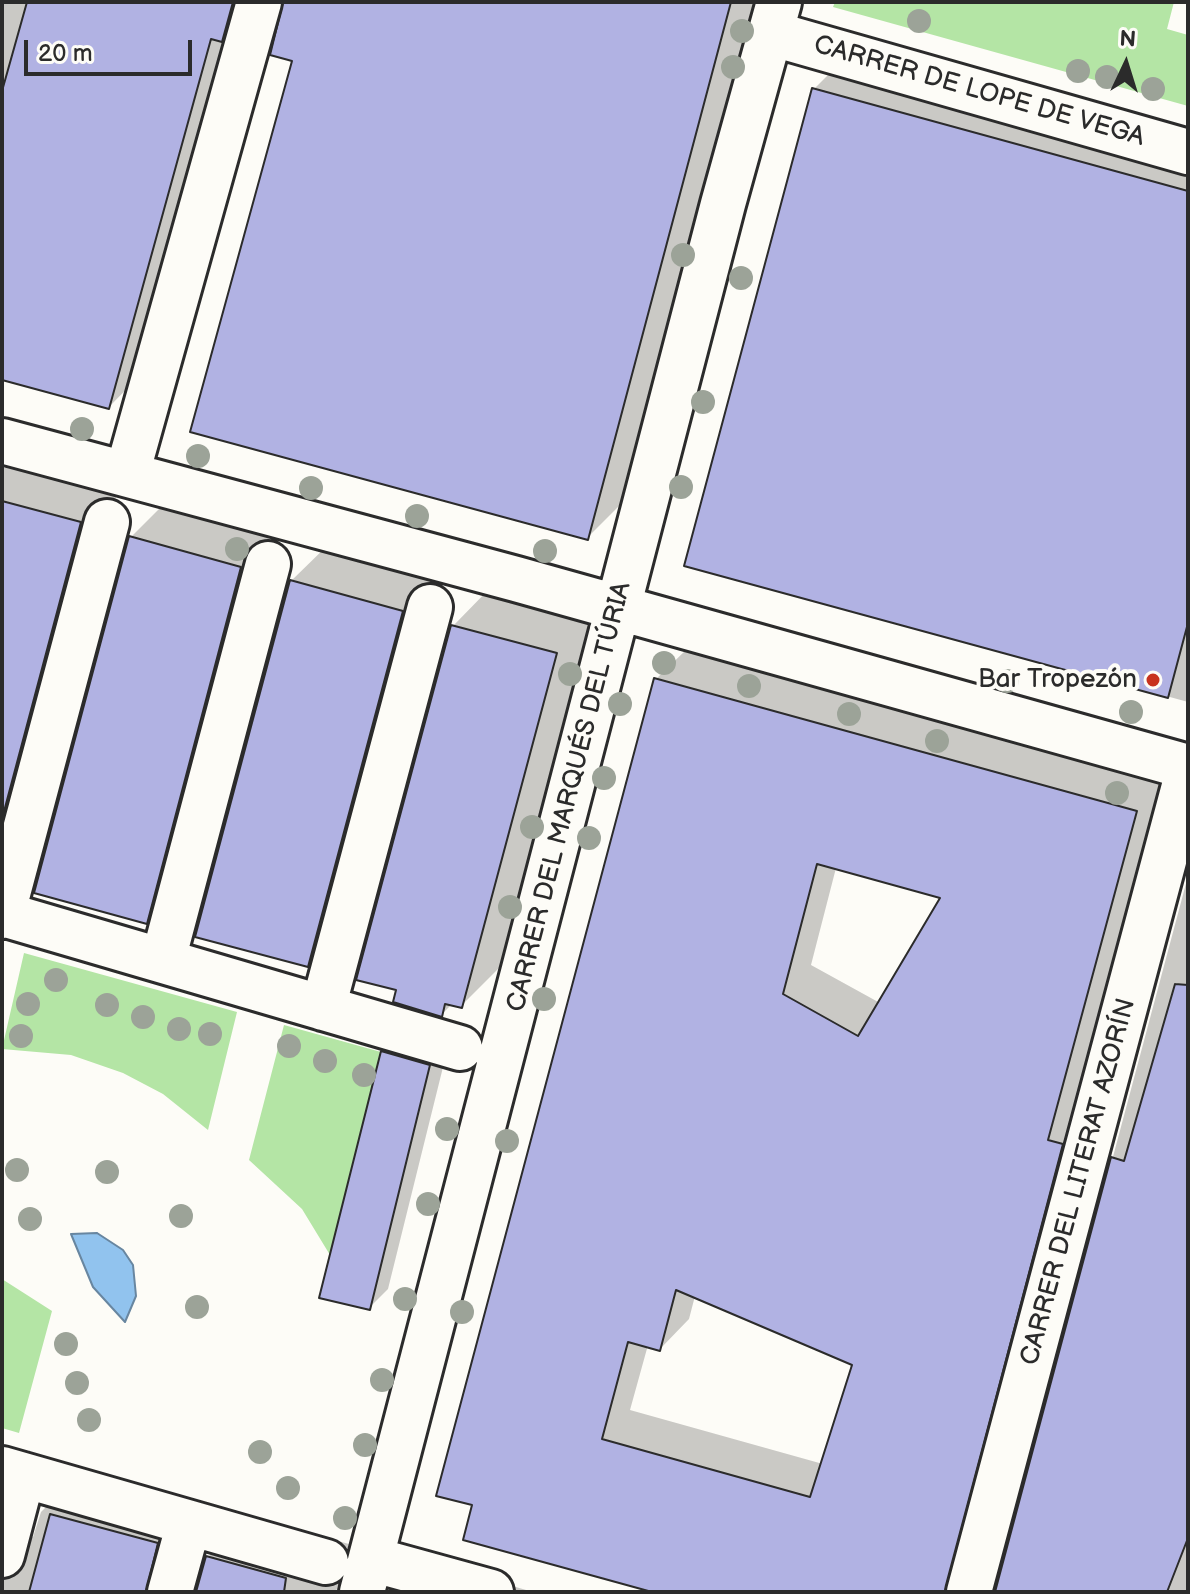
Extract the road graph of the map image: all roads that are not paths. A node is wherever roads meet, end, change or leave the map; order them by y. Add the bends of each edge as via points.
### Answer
1 (259, 2) edge
2 (775, 17) edge
3 (1188, 152) edge
4 (2, 441) edge
5 (127, 474) junction
6 (107, 522) dead end
7 (268, 564) dead end
8 (430, 607) dead end
9 (618, 608) junction
10 (1188, 769) edge
11 (2, 915) edge
12 (163, 960) junction
13 (323, 1008) junction
14 (460, 1048) dead end
15 (13, 1472) edge
16 (189, 1523) junction
17 (2, 1555) edge
18 (326, 1562) dead end
19 (367, 1575) edge
20 (170, 1592) edge
21 (491, 1592) edge
22 (969, 1592) edge

1 - 5 street
2 - 3 street, CARRER DE LOPE DE VEGA
2 - 9 street, CARRER DEL MARQUÉS DEL TÚRIA
4 - 5 street
5 - 9 street
6 - 11 street
7 - 12 street
8 - 13 street
9 - 10 street
9 - 19 street, CARRER DEL MARQUÉS DEL TÚRIA
10 - 22 street, CARRER DEL LITERAT AZORÍN
11 - 12 street
12 - 13 street
13 - 14 street
15 - 16 street
15 - 17 street
16 - 18 street
16 - 20 street
19 - 21 street

